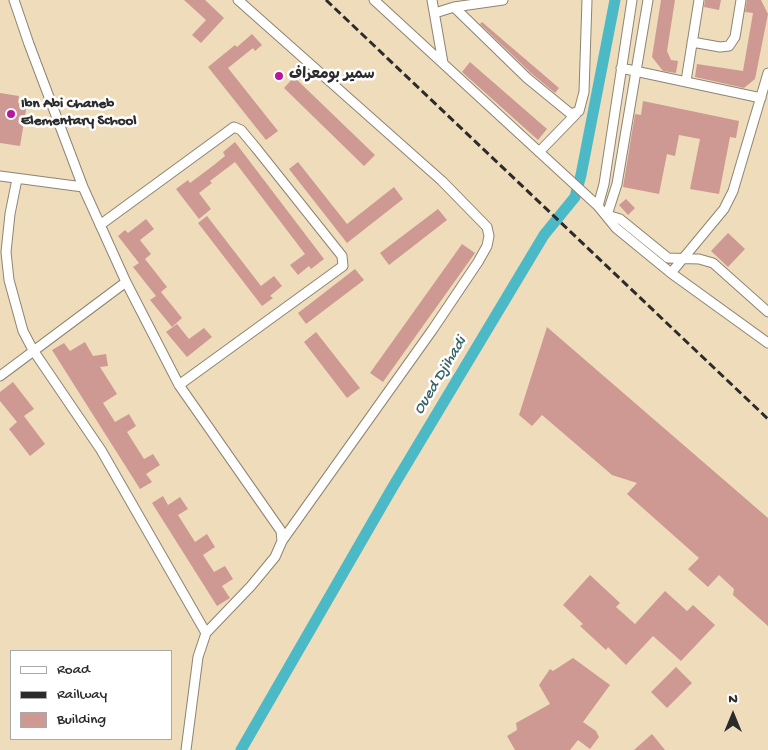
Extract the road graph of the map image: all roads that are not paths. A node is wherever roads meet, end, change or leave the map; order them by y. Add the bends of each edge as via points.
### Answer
1 (14, 0) edge
2 (238, 0) edge
3 (374, 0) edge
4 (432, 0) edge
5 (503, 0) edge
6 (587, 0) edge
7 (632, 0) edge
8 (648, 0) edge
9 (699, 0) edge
10 (741, 0) edge
11 (454, 7) junction
12 (435, 13) junction
13 (692, 42) junction
14 (442, 63) junction
15 (621, 68) junction
16 (636, 71) junction
17 (768, 74) edge
18 (686, 81) junction
19 (761, 98) junction
20 (576, 114) junction
21 (539, 152) junction
22 (0, 176) edge
23 (17, 179) junction
24 (83, 187) junction
25 (598, 206) junction
26 (607, 215) junction
27 (100, 225) junction
28 (680, 259) junction
29 (671, 273) junction
30 (126, 282) junction
31 (768, 312) edge
32 (768, 343) edge
33 (33, 350) junction
34 (0, 376) edge
35 (179, 385) junction
36 (282, 540) junction
37 (206, 633) junction
38 (186, 750) edge

1 - 24 street
2 - 36 street via 442,182 487,227 489,236 478,262 433,329
3 - 14 street
4 - 12 street
5 - 11 street
6 - 20 street via 584,92
7 - 15 street
8 - 16 street
9 - 13 street
10 - 13 street via 735,37 729,46 720,48
11 - 12 street
11 - 20 street via 564,111
12 - 14 street
13 - 18 street
14 - 21 street
15 - 16 street
15 - 25 street
16 - 18 street
16 - 26 street via 617,184
17 - 19 street
18 - 19 street
19 - 28 street via 733,191 724,209
20 - 21 street
21 - 25 street
22 - 23 street
23 - 24 street
23 - 33 street via 6,252 15,308
24 - 27 street
25 - 26 street
26 - 28 street via 620,219 664,256
26 - 29 street via 616,228
27 - 30 street
27 - 35 street via 234,127 241,130 342,256 342,266
28 - 29 street
28 - 31 street via 699,258 713,263
29 - 32 street
30 - 33 street
30 - 35 street
33 - 34 street
33 - 37 street via 101,450
35 - 36 street via 275,519 282,531
36 - 37 street via 275,557
37 - 38 street via 198,658

